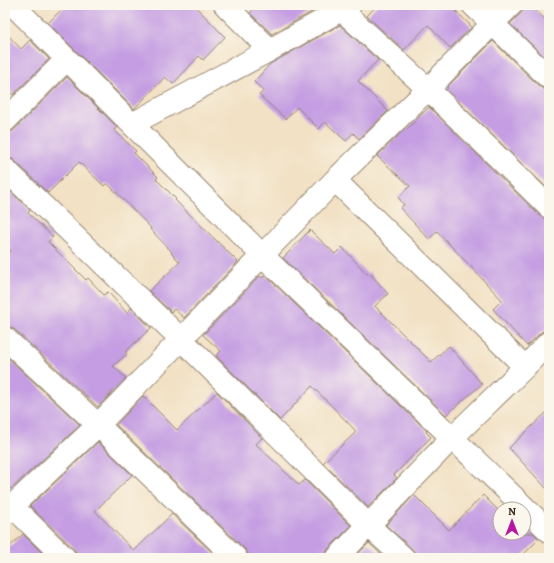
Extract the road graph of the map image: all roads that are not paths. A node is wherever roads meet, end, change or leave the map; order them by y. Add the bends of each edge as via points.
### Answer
1 (13, 5) edge
2 (225, 5) edge
3 (473, 5) edge
4 (510, 5) edge
5 (342, 7) edge
6 (492, 24) junction
7 (270, 50) junction
8 (67, 59) junction
9 (549, 78) edge
10 (428, 89) junction
11 (5, 121) edge
12 (132, 124) junction
13 (5, 169) edge
14 (335, 180) junction
15 (549, 207) edge
16 (262, 255) junction
17 (5, 338) edge
18 (181, 339) junction
19 (549, 342) edge
20 (525, 368) junction
21 (98, 425) junction
22 (452, 438) junction
23 (8, 510) edge
24 (369, 526) junction
25 (549, 531) edge
26 (66, 558) edge
27 (236, 558) edge
28 (337, 558) edge
29 (404, 558) edge

1 - 8 street
2 - 7 street
3 - 6 street
4 - 6 street
5 - 7 street
5 - 10 street
6 - 9 street
6 - 10 street
7 - 12 street
8 - 11 street
8 - 12 street
10 - 14 street
10 - 15 street
12 - 16 street
13 - 18 street
14 - 16 street
14 - 20 street
16 - 18 street
16 - 22 street
17 - 21 street
18 - 21 street
18 - 24 street
19 - 20 street
20 - 22 street
21 - 23 street
21 - 27 street
22 - 24 street
22 - 25 street
23 - 26 street
24 - 28 street
24 - 29 street

